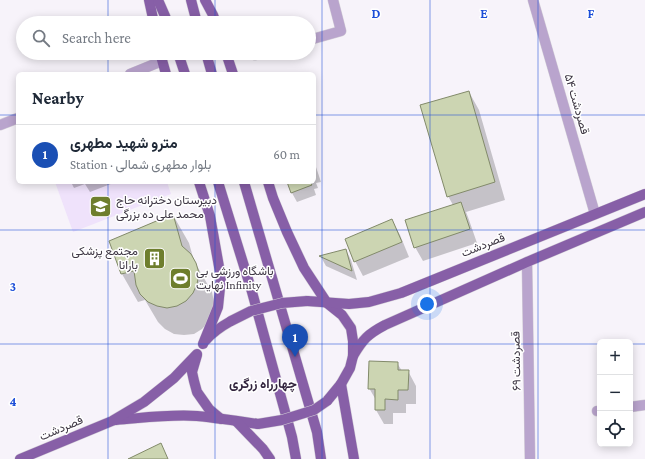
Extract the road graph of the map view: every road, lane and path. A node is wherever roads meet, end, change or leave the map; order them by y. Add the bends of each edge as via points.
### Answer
1 (149, 0) edge
2 (158, 0) edge
3 (191, 0) edge
4 (205, 0) edge
5 (333, 0) edge
6 (533, 0) edge
7 (152, 16) edge
8 (165, 16) edge
9 (195, 16) edge
10 (213, 16) edge
11 (316, 38) edge
12 (156, 60) edge
13 (162, 60) edge
14 (180, 60) edge
15 (208, 60) edge
16 (228, 60) edge
17 (134, 72) edge
18 (165, 72) edge
19 (184, 72) edge
20 (211, 72) edge
21 (232, 72) edge
22 (16, 119) edge
23 (0, 125) edge
24 (200, 184) edge
25 (219, 184) edge
26 (245, 184) edge
27 (269, 184) edge
28 (645, 194) edge
29 (645, 212) edge
30 (595, 214) junction
31 (527, 262) junction
32 (326, 303) junction
33 (203, 344) junction
34 (197, 354) junction
35 (353, 356) junction
36 (341, 384) junction
37 (645, 405) edge
38 (633, 407) edge
39 (221, 418) junction
40 (112, 421) junction
41 (236, 421) junction
42 (36, 456) edge
43 (20, 459) edge
44 (270, 459) edge
45 (296, 459) edge
46 (321, 459) edge
47 (354, 459) edge
48 (530, 459) edge

1 - 7 main road
2 - 8 main road
3 - 9 main road
4 - 10 main road
5 - 11 street via 341,31
6 - 30 street, ۵۴ قصردشت
12 - 17 street
13 - 18 main road
14 - 19 main road
15 - 20 main road
16 - 21 main road
22 - 23 street
24 - 33 main road via 210,216 221,278 218,307
25 - 45 main road via 252,292
26 - 46 main road via 317,432
27 - 32 main road via 304,268
28 - 30 main road, قصردشت
29 - 31 main road
30 - 32 main road, قصردشت via 401,293 369,302
31 - 35 main road via 371,332
31 - 48 street, ۶۹ قصردشت
32 - 33 main road, bridge via 282,303 251,311 221,327
32 - 35 main road via 342,315 351,328
33 - 34 main road
34 - 39 main road via 192,372 196,386 209,409
34 - 40 main road via 174,378 144,402
35 - 36 main road
36 - 41 main road, bridge via 327,401 314,410 258,424
36 - 47 main road
37 - 38 street
39 - 40 main road via 156,416
39 - 41 main road
40 - 42 main road, قصردشت
41 - 44 main road
42 - 43 main road, قصردشت

